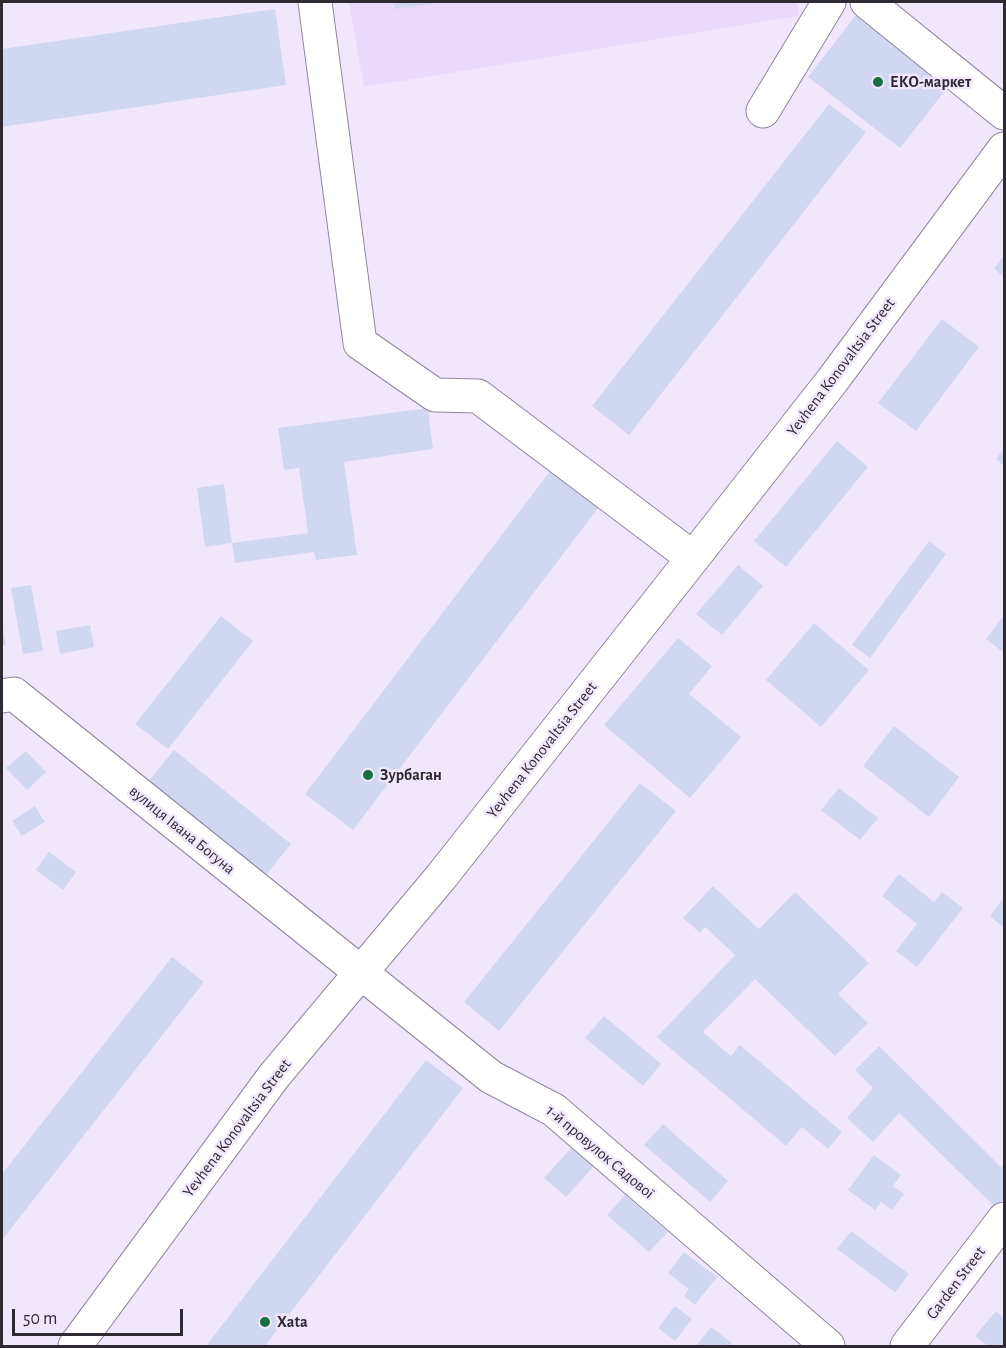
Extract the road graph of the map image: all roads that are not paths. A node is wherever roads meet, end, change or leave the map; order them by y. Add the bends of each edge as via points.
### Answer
1 (315, 2) edge
2 (829, 2) edge
3 (867, 2) edge
4 (763, 111) dead end
5 (1005, 113) edge
6 (1005, 149) edge
7 (693, 558) junction
8 (6, 700) edge
9 (361, 973) junction
10 (1005, 1219) edge
11 (75, 1347) edge
12 (828, 1347) edge
13 (908, 1347) edge

1 - 7 street via 360,343 435,395 478,396
2 - 4 street
3 - 5 street
6 - 7 street, Yevhena Konovaltsia Street via 832,381
7 - 9 street, Yevhena Konovaltsia Street via 449,868
8 - 9 street, вулиця Івана Богуна
9 - 11 street, Yevhena Konovaltsia Street via 274,1076
9 - 12 street, 1-й провулок Садової via 491,1077 554,1110
10 - 13 street, Garden Street

